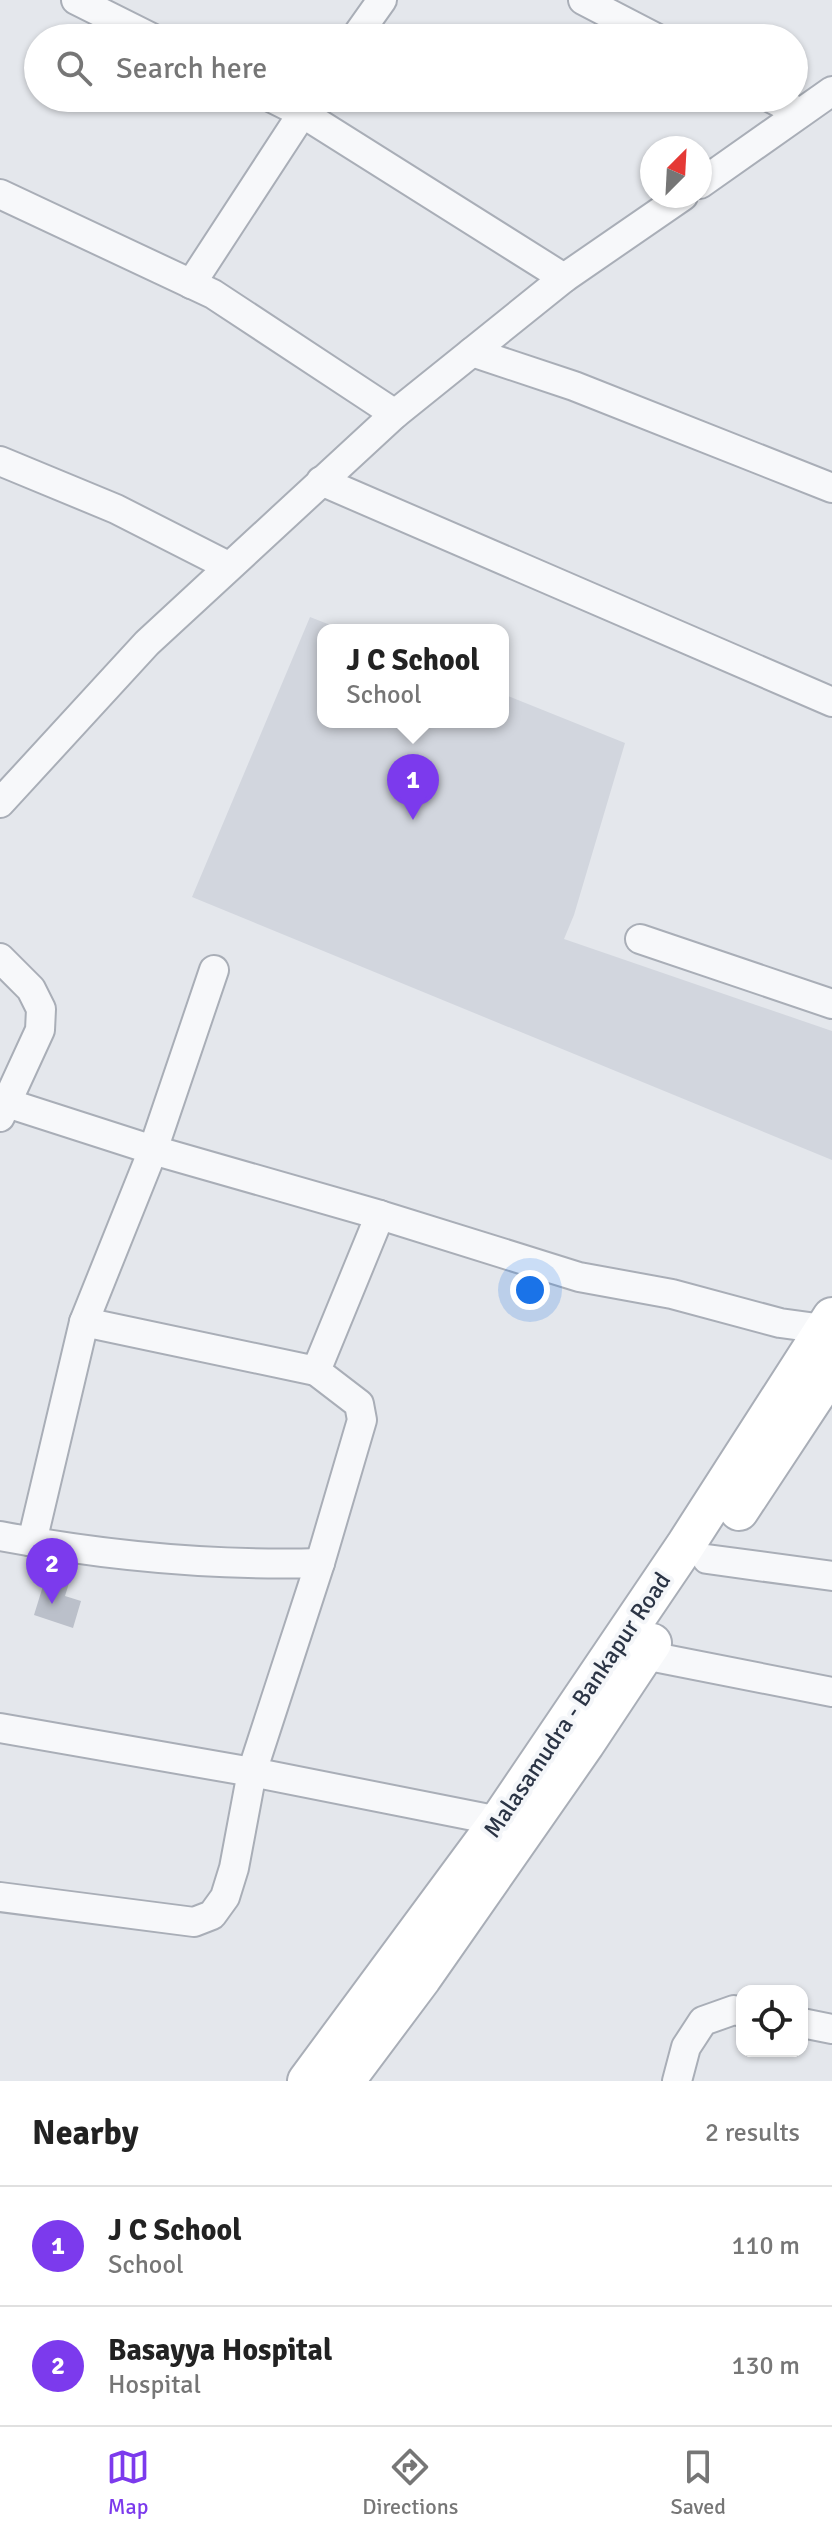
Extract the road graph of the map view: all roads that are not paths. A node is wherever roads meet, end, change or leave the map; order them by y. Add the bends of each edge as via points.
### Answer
1 (76, 0) edge
2 (382, 0) edge
3 (583, 0) edge
4 (124, 24) edge
5 (365, 24) edge
6 (629, 24) edge
7 (832, 91) edge
8 (808, 108) edge
9 (304, 112) edge
10 (317, 112) edge
11 (800, 113) edge
12 (712, 175) edge
13 (0, 194) edge
14 (666, 208) edge
15 (564, 278) junction
16 (191, 284) junction
17 (472, 352) junction
18 (395, 414) junction
19 (3, 467) edge
20 (321, 481) junction
21 (832, 488) edge
22 (228, 566) junction
23 (832, 702) edge
24 (0, 803) edge
25 (640, 939) dead end
26 (0, 958) edge
27 (214, 970) dead end
28 (832, 1004) edge
29 (4, 1110) edge
30 (153, 1150) junction
31 (380, 1215) junction
32 (84, 1322) junction
33 (828, 1323) edge
34 (832, 1370) edge
35 (316, 1371) junction
36 (0, 1536) edge
37 (32, 1542) junction
38 (707, 1559) junction
39 (320, 1563) junction
40 (832, 1576) edge
41 (644, 1655) junction
42 (832, 1692) edge
43 (0, 1728) edge
44 (252, 1772) junction
45 (499, 1821) junction
46 (0, 1897) edge
47 (736, 2010) edge
48 (808, 2024) edge
49 (832, 2029) edge
50 (307, 2081) edge
51 (345, 2081) edge
52 (677, 2081) edge

1 - 4 street
2 - 5 street
3 - 6 street
7 - 8 street
9 - 16 street
10 - 15 street
11 - 12 street
13 - 16 street
14 - 15 street
15 - 17 street
16 - 18 street
17 - 18 street
17 - 21 street via 574,386
18 - 20 street
19 - 22 street via 116,509
20 - 22 street
20 - 23 street
22 - 24 street via 147,643
25 - 28 street
26 - 29 street via 31,989 41,1009 40,1030
27 - 30 street
29 - 30 street
30 - 31 street
30 - 32 street
31 - 33 street via 579,1277 672,1294 780,1323
31 - 35 street
32 - 35 street
32 - 37 street
33 - 45 main road, Malasamudra - Bankapur Road via 677,1559
34 - 38 main road
35 - 39 street via 359,1404 362,1420
36 - 37 street
37 - 39 street via 165,1560
38 - 40 street
38 - 41 main road
39 - 44 street
41 - 42 street
41 - 51 main road
43 - 44 street
44 - 45 street
44 - 46 street via 234,1868 225,1897 212,1915 194,1922
45 - 50 main road, Malasamudra - Bankapur Road
47 - 52 street via 703,2021 686,2047
48 - 49 street

